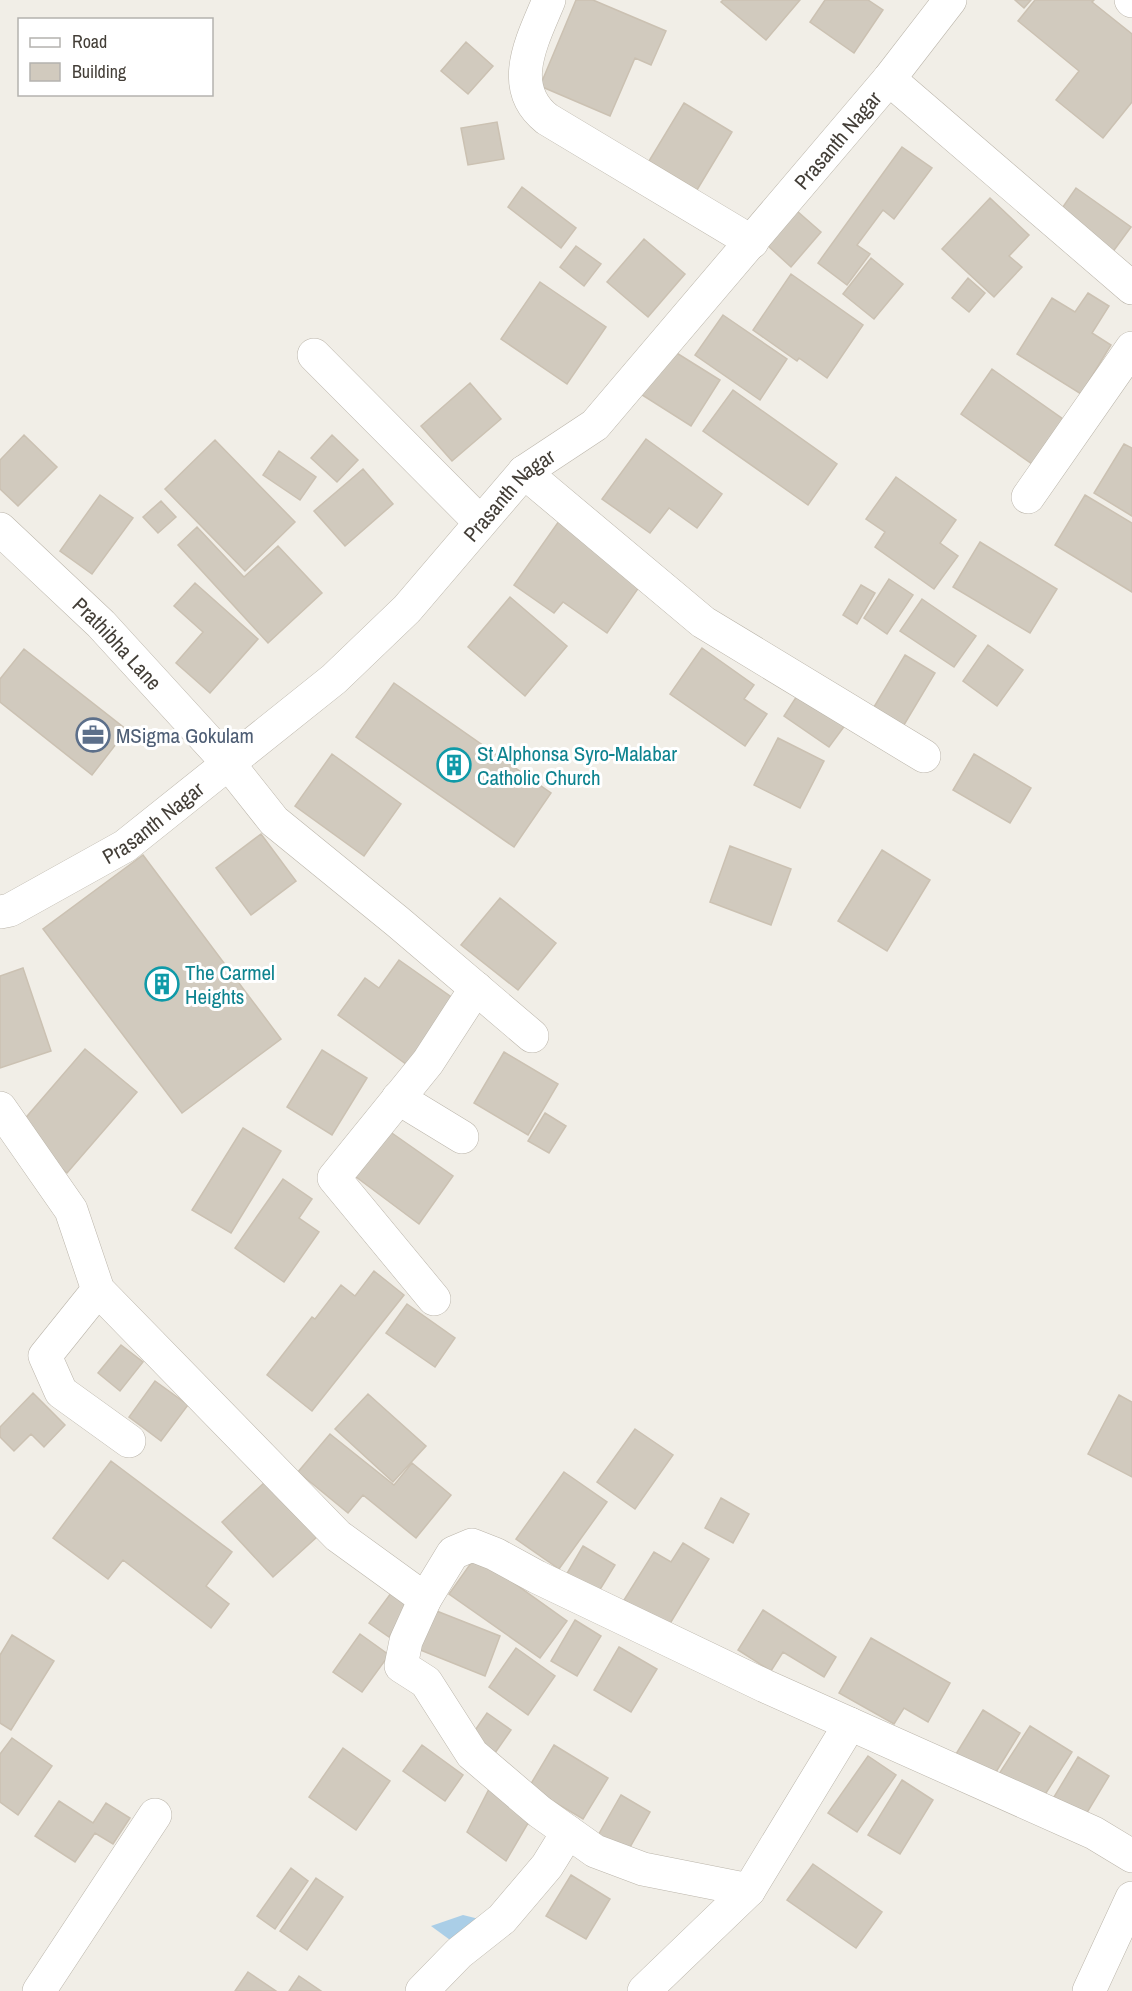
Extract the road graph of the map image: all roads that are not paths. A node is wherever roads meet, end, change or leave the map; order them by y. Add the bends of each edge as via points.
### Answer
1 (549, 0) edge
2 (950, 0) edge
3 (889, 79) junction
4 (752, 242) junction
5 (1132, 288) edge
6 (1132, 348) edge
7 (314, 355) dead end
8 (524, 472) junction
9 (1028, 496) dead end
10 (480, 522) junction
11 (0, 529) edge
12 (924, 756) dead end
13 (228, 763) junction
14 (0, 912) edge
15 (476, 988) junction
16 (532, 1036) dead end
17 (398, 1098) junction
18 (0, 1108) edge
19 (462, 1137) dead end
20 (98, 1290) junction
21 (434, 1299) dead end
22 (129, 1441) dead end
23 (425, 1599) junction
24 (850, 1724) junction
25 (155, 1815) dead end
26 (568, 1832) junction
27 (1132, 1856) edge
28 (749, 1890) junction
29 (1132, 1899) edge
30 (39, 1991) edge
31 (422, 1991) edge
32 (644, 1991) edge
33 (1089, 1991) edge

1 - 4 street via 528,51 525,78 529,99 537,111
2 - 3 street, Prasanth Nagar
3 - 4 street, Prasanth Nagar
3 - 5 street
4 - 8 street, Prasanth Nagar via 595,425
6 - 9 street
7 - 10 street
8 - 10 street, Prasanth Nagar
8 - 12 street via 703,622
10 - 13 street, Prasanth Nagar via 407,609 334,679
11 - 13 street, Prathibha Lane via 101,624
13 - 14 street, Prasanth Nagar via 125,846
13 - 15 street, Prathibha Lane via 274,821
15 - 16 street, Prathibha Lane
15 - 17 street via 428,1062
17 - 19 street
17 - 21 street via 334,1178
18 - 20 street via 71,1210
20 - 22 street via 45,1356 62,1392
20 - 23 street via 338,1536
23 - 24 street via 453,1553 471,1545
23 - 26 street via 405,1641 401,1666 426,1682 472,1754
24 - 27 street via 1094,1833
24 - 28 street
25 - 30 street
26 - 28 street via 596,1851 643,1869
26 - 31 street via 547,1866 502,1919 459,1953
28 - 32 street
29 - 33 street

